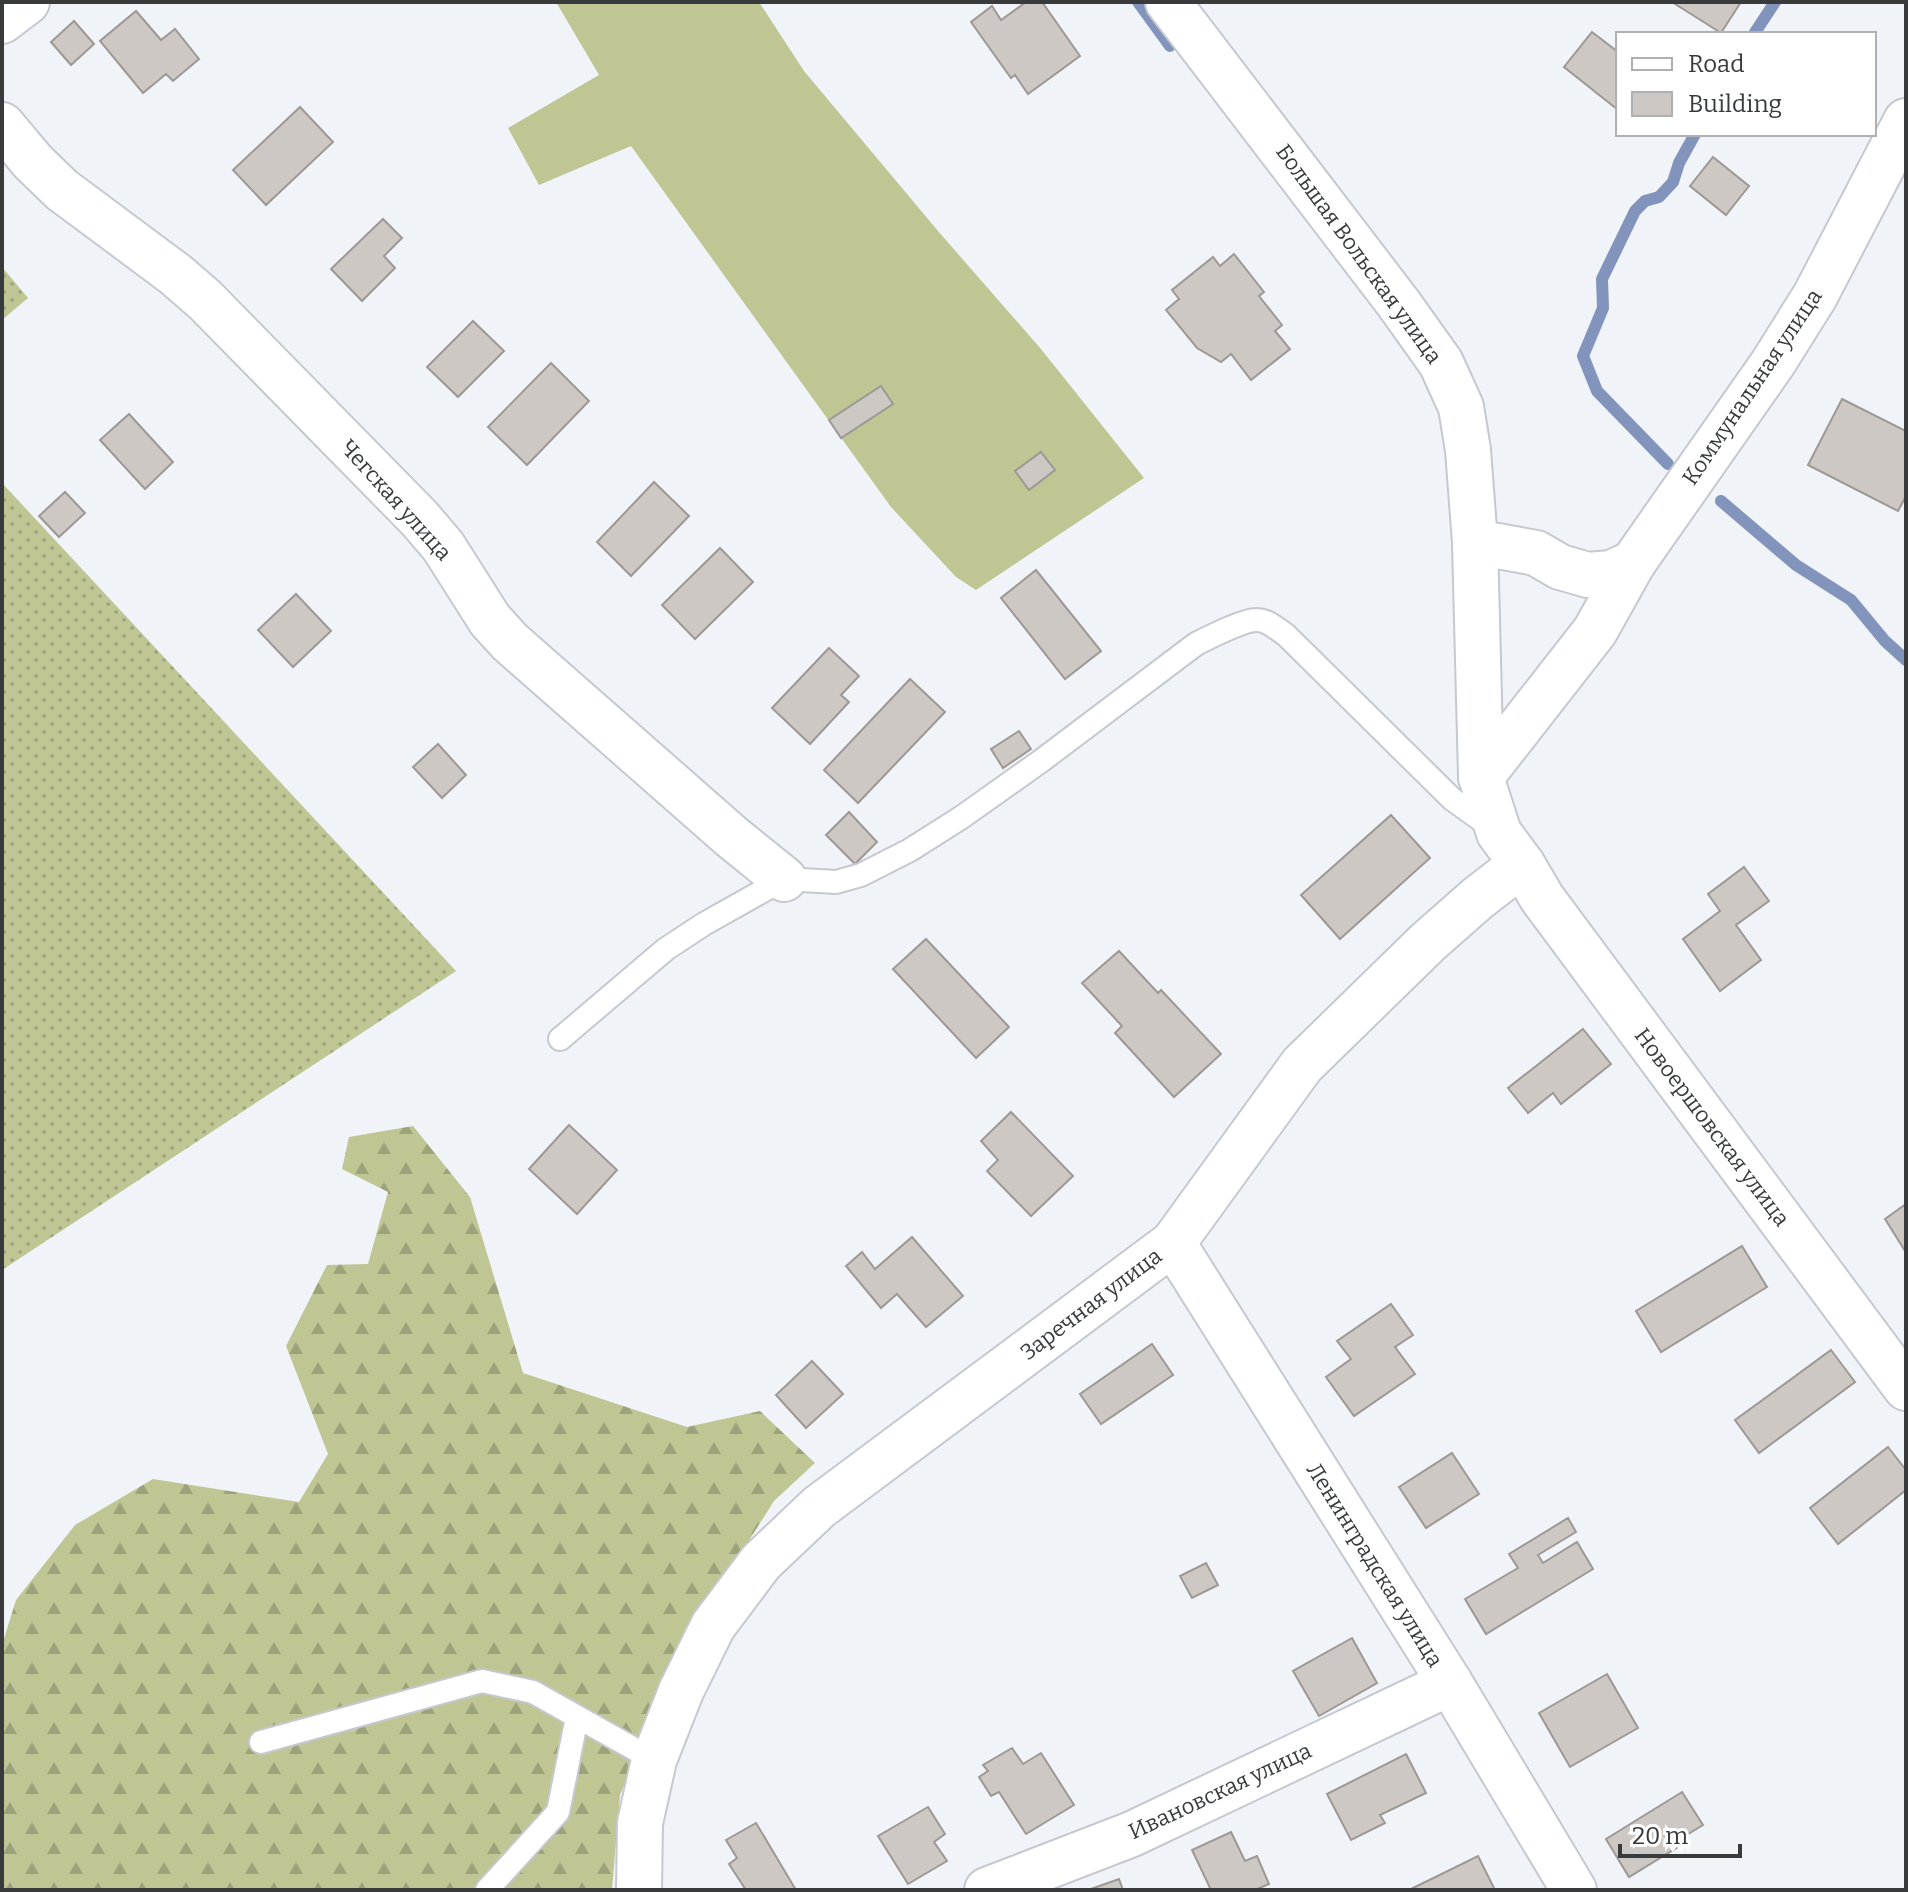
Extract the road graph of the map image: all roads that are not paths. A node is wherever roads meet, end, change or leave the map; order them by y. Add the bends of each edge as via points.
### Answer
1 (27, 2) edge
2 (1168, 2) edge
3 (2, 21) edge
4 (1906, 121) edge
5 (2, 125) edge
6 (1475, 542) junction
7 (1633, 563) junction
8 (1481, 777) junction
9 (1511, 848) junction
10 (784, 879) junction
11 (560, 1039) dead end
12 (1173, 1243) junction
13 (1906, 1388) edge
14 (1450, 1683) junction
15 (577, 1717) junction
16 (261, 1742) dead end
17 (654, 1760) junction
18 (487, 1890) edge
19 (639, 1890) edge
20 (987, 1890) edge
21 (1574, 1890) edge

1 - 3 street
2 - 6 street, Большая Вольская улица via 1441,363 1461,407
4 - 7 street, Коммунальная улица via 1807,310
5 - 10 street, Чегская улица via 62,190 205,300 419,518 510,642
6 - 7 street via 1536,553 1588,575
6 - 8 street, Большая Вольская улица
7 - 8 street, Коммунальная улица via 1595,631
8 - 9 street, Большая Вольская улица
9 - 10 lane via 1452,799 1286,635 1256,620 1196,644 1041,761 910,850 836,882
9 - 12 street, Заречная улица via 1478,898 1302,1065
9 - 13 street, Новоершовская улица via 1551,911
10 - 11 lane via 666,949
12 - 14 street, Ленинградская улица
12 - 17 street, Заречная улица via 819,1507 761,1562 713,1626
14 - 20 street, Ивановская улица via 1132,1834
14 - 21 street, Ленинградская улица
15 - 16 lane via 533,1692 482,1681
15 - 17 lane
15 - 18 lane via 558,1812
17 - 19 street, Заречная улица via 640,1823

